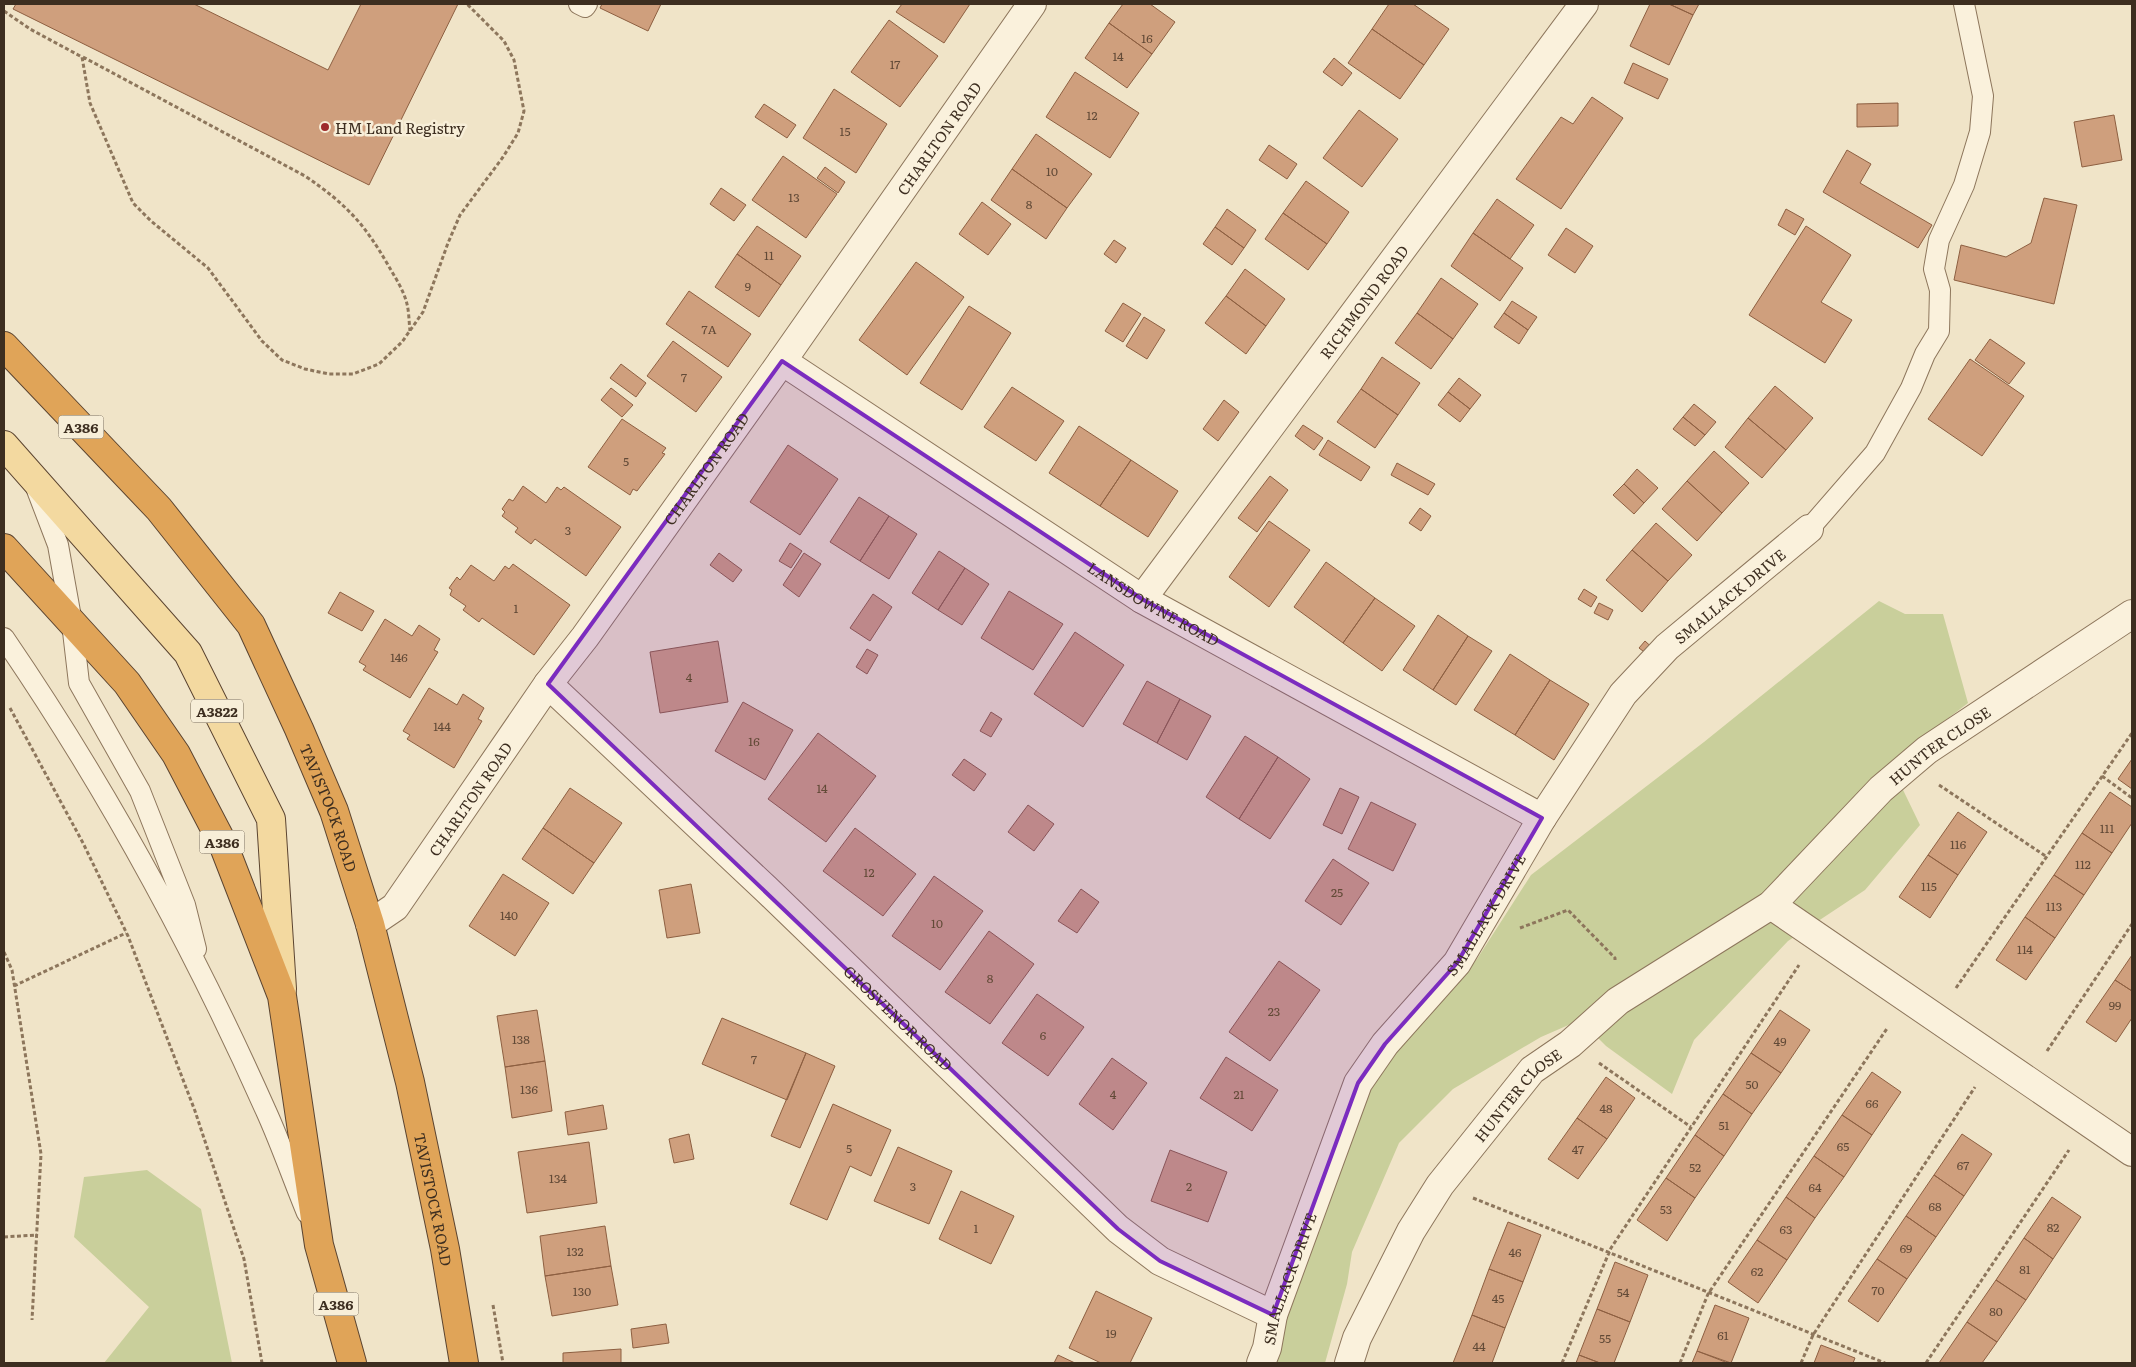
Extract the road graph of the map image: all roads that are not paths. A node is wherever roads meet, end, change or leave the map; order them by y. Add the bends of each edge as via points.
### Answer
1 (579, 4) edge
2 (587, 4) edge
3 (1032, 4) edge
4 (1584, 4) edge
5 (1964, 4) edge
6 (4, 346) edge
7 (782, 361) junction
8 (4, 445) edge
9 (34, 479) junction
10 (1809, 529) joint
11 (4, 548) edge
12 (1142, 599) junction
13 (2132, 614) edge
14 (72, 623) junction
15 (4, 638) edge
16 (548, 684) junction
17 (1542, 818) junction
18 (1771, 905) junction
19 (370, 924) junction
20 (204, 980) junction
21 (282, 996) junction
22 (2132, 1152) edge
23 (319, 1245) junction
24 (1273, 1314) junction
25 (352, 1363) edge
26 (464, 1363) edge
27 (1260, 1363) edge
28 (1349, 1363) edge

1 - 2 lane via 585,7
3 - 7 street, CHARLTON ROAD
4 - 12 street, RICHMOND ROAD
5 - 10 lane via 1983,96 1980,132 1964,185 1939,240 1934,269 1940,290 1939,331 1875,453
6 - 19 highway, TAVISTOCK ROAD / A386 via 159,509 250,624 334,810
7 - 12 street, LANSDOWNE ROAD
7 - 16 street, CHARLTON ROAD via 585,638
8 - 9 main road, A3822
9 - 14 lane via 58,545
9 - 21 main road, A3822 via 188,653 271,819
10 - 17 street, SMALLACK DRIVE via 1667,647 1623,694
11 - 14 highway, A386
12 - 17 street, LANSDOWNE ROAD
13 - 18 street, HUNTER CLOSE via 1927,750 1881,790
14 - 20 lane via 79,682 140,791 185,905
14 - 21 highway, A386 via 126,683 176,754 223,844
15 - 20 lane via 120,822
16 - 19 street, CHARLTON ROAD via 395,906
16 - 24 street, GROSVENOR ROAD via 1118,1229 1160,1261
17 - 24 street, SMALLACK DRIVE via 1457,963 1385,1044 1358,1083
18 - 22 street
18 - 28 street, HUNTER CLOSE via 1618,1001 1570,1044 1532,1070 1440,1185 1407,1240 1357,1338
19 - 26 highway, TAVISTOCK ROAD / A386 via 412,1091 445,1249
20 - 23 lane via 267,1112
21 - 23 highway, A386
23 - 25 highway, A386
24 - 27 street, SMALLACK DRIVE via 1267,1348

